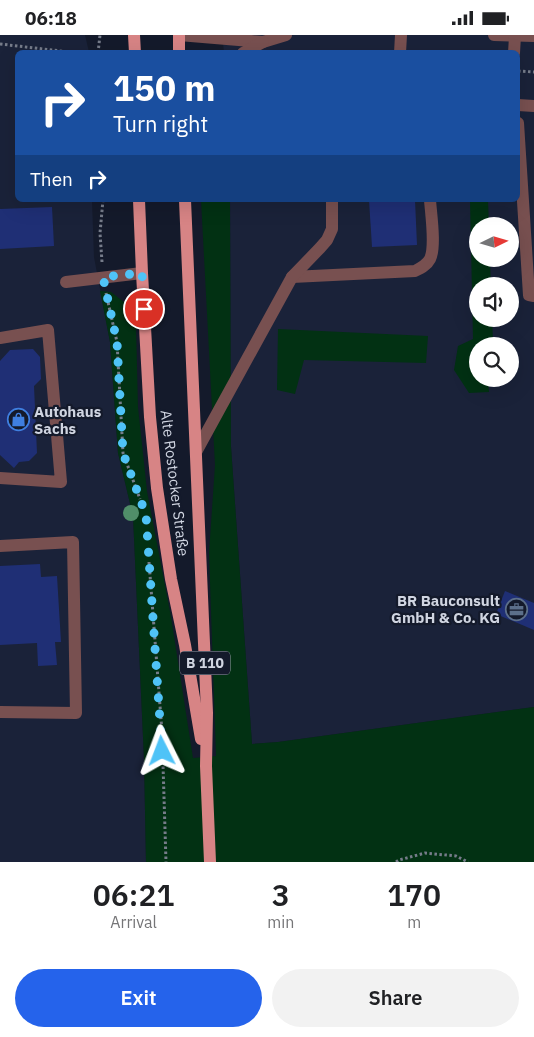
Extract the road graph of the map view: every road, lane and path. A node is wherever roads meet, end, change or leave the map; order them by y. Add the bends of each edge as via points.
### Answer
1 (100, 35) edge
2 (134, 35) edge
3 (168, 35) edge
4 (179, 35) edge
5 (286, 35) edge
6 (401, 35) edge
7 (494, 35) edge
8 (514, 36) edge
9 (534, 37) edge
10 (263, 41) junction
11 (0, 44) edge
12 (52, 50) edge
13 (98, 50) edge
14 (135, 50) edge
15 (179, 50) edge
16 (248, 50) edge
17 (400, 50) edge
18 (514, 50) edge
19 (520, 71) edge
20 (534, 72) edge
21 (520, 105) edge
22 (534, 106) edge
23 (520, 154) edge
24 (103, 202) edge
25 (140, 202) edge
26 (185, 202) edge
27 (332, 202) edge
28 (430, 202) edge
29 (142, 273) junction
30 (103, 277) junction
31 (292, 277) junction
32 (66, 282) dead end
33 (534, 296) edge
34 (0, 338) edge
35 (196, 452) junction
36 (0, 478) edge
37 (143, 506) dead end
38 (0, 546) edge
39 (149, 554) dead end
40 (0, 712) edge
41 (206, 766) junction
42 (166, 862) edge
43 (210, 862) edge
44 (396, 862) edge
45 (468, 862) edge

1 - 13 path
2 - 14 main road
3 - 4 main road
4 - 10 street
4 - 15 main road
5 - 10 street
6 - 17 street
7 - 8 street
8 - 9 street
8 - 18 street
10 - 16 street
11 - 12 path
19 - 20 path
21 - 22 street
23 - 33 street via 529,295
24 - 30 path via 100,233
25 - 29 main road, Alte Rostocker Straße / B 110
26 - 35 main road, Alte Rostocker Straße / B 110
27 - 31 street via 332,229 327,240
28 - 31 street via 433,250 423,267 415,271
29 - 30 street
29 - 41 main road, Alte Rostocker Straße / B 110 via 157,488
30 - 32 street
30 - 37 path via 117,342 123,453
31 - 35 street
34 - 36 street via 48,330 60,482
35 - 41 main road, Alte Rostocker Straße / B 110 via 207,713
38 - 40 street via 73,542 76,713
39 - 42 path via 162,732
41 - 43 main road, Alte Rostocker Straße / B 110
44 - 45 path via 425,853 456,856

